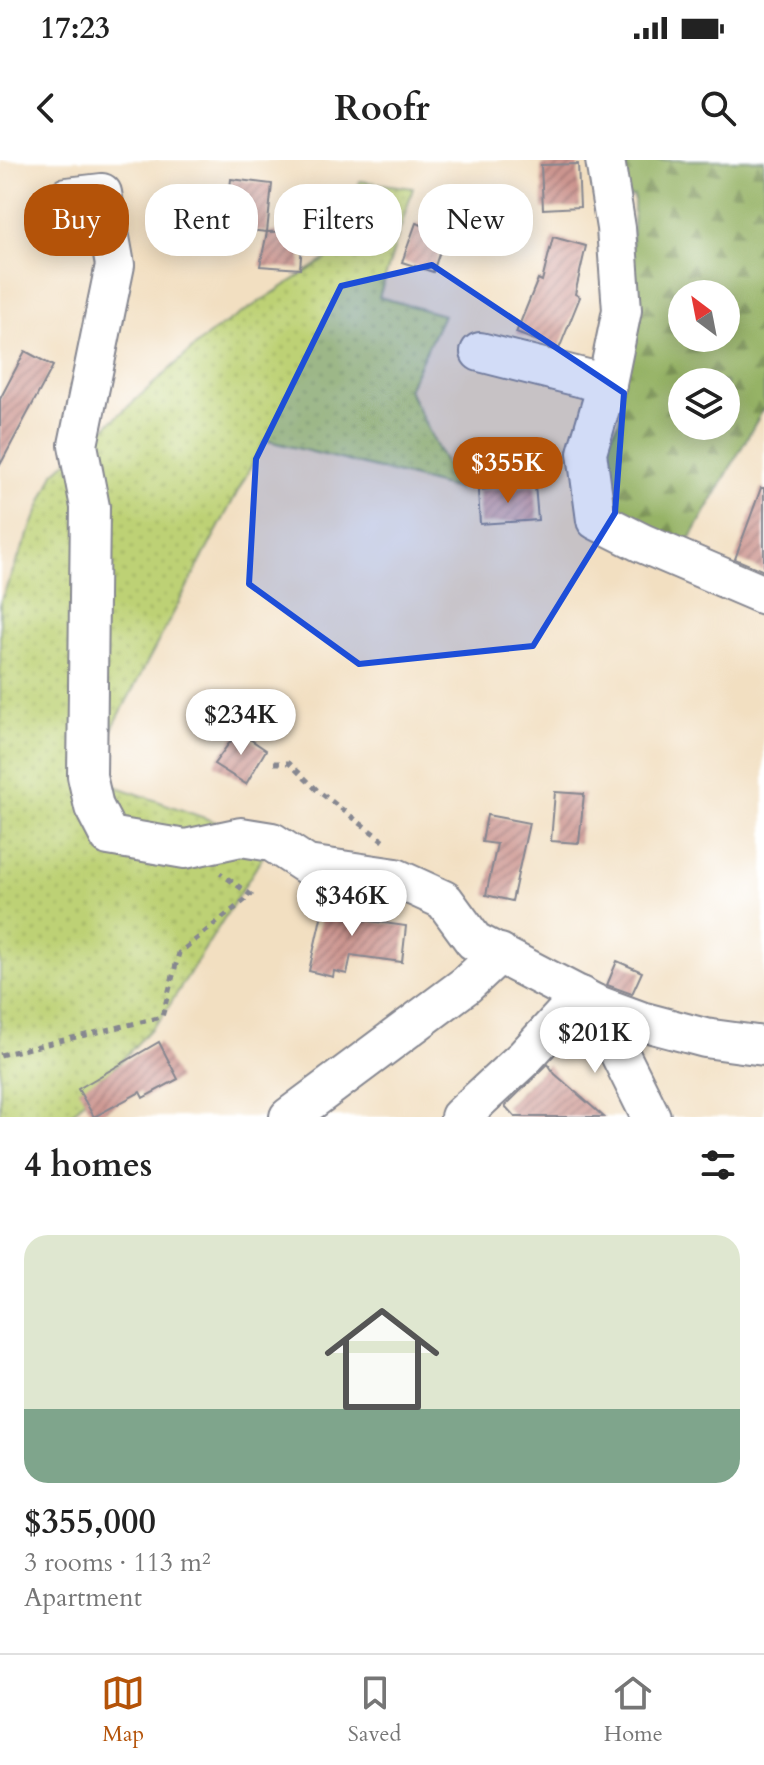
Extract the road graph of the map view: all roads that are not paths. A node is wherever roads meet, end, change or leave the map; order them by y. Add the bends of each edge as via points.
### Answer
1 (605, 160) edge
2 (113, 256) edge
3 (480, 352) dead end
4 (607, 384) junction
5 (764, 595) edge
6 (500, 953) junction
7 (588, 1000) junction
8 (764, 1046) edge
9 (289, 1117) edge
10 (460, 1117) edge
11 (651, 1117) edge

1 - 4 street via 622,310
2 - 6 street via 78,445 90,507 87,776 94,807 109,836 185,849 241,837 272,842 307,865 396,878 444,900 474,941
3 - 4 street
4 - 5 street via 587,453 596,520
6 - 7 street
6 - 9 street via 466,985
7 - 8 street via 705,1038
7 - 10 street
7 - 11 street

